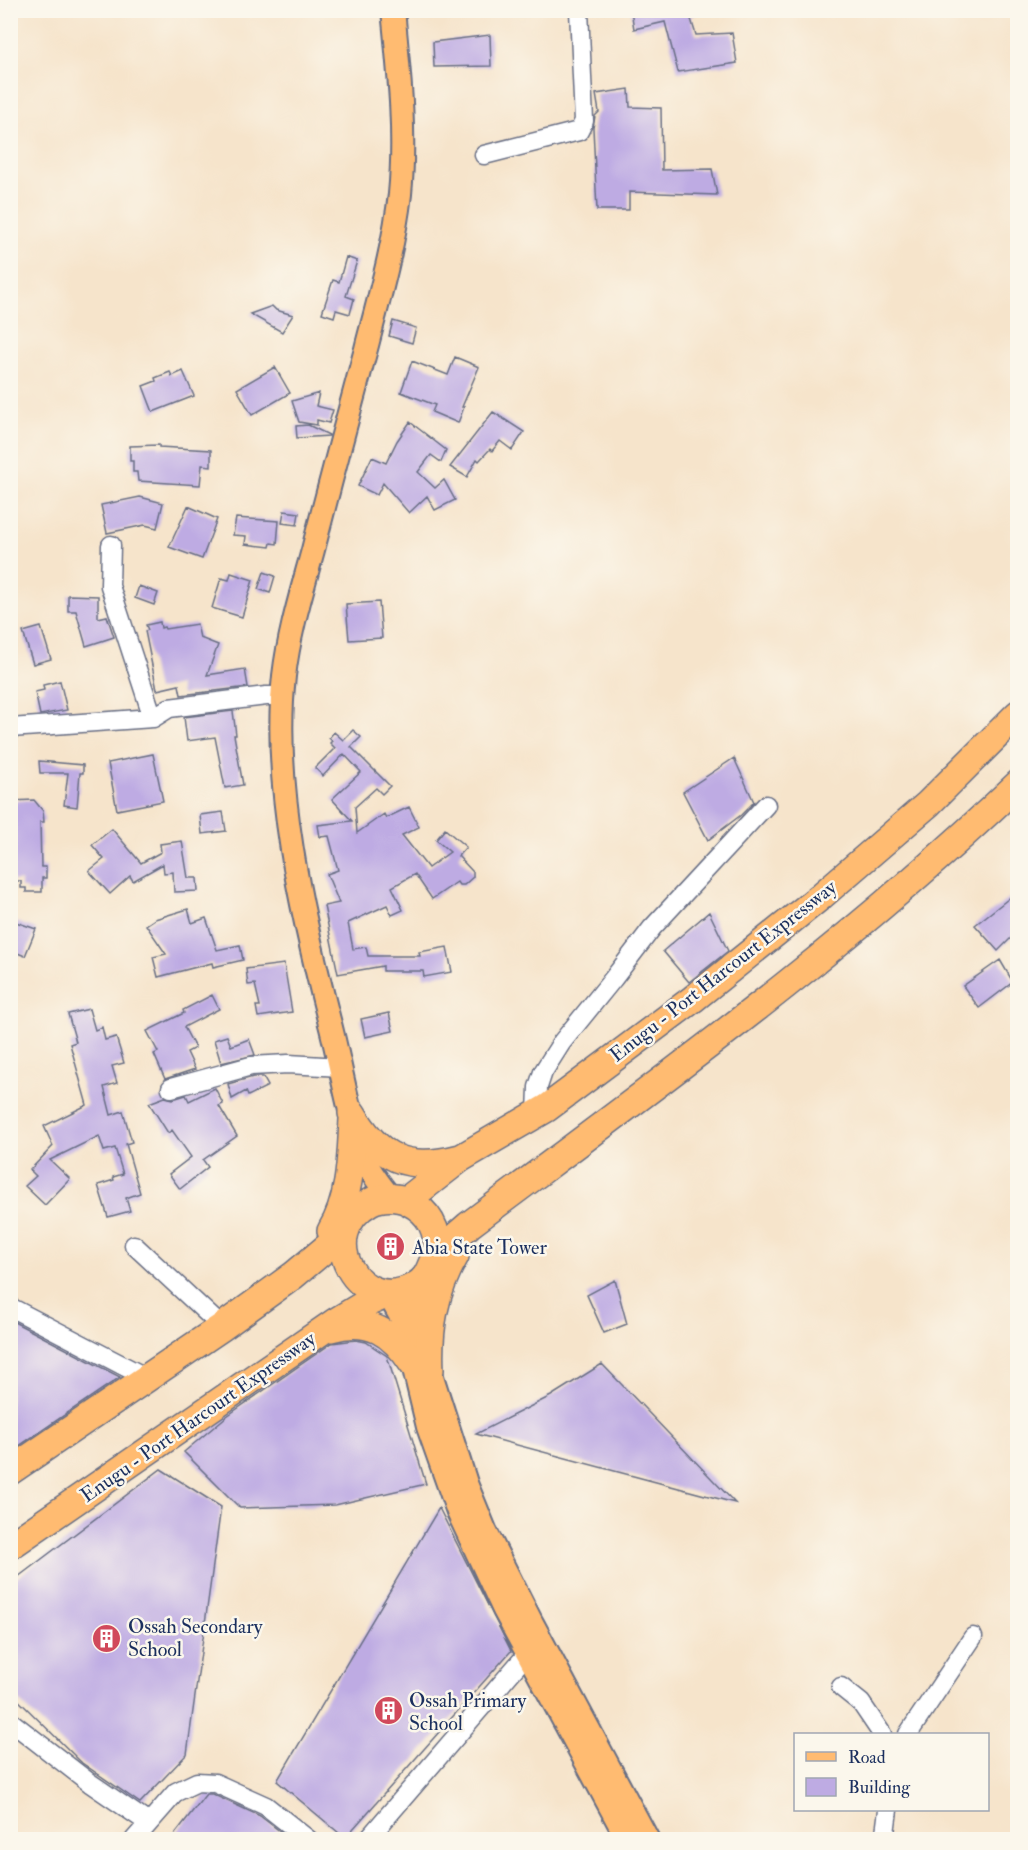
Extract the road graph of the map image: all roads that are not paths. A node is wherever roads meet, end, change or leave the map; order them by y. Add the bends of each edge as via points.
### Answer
1 (393, 10) edge
2 (579, 10) edge
3 (484, 155) dead end
4 (111, 545) dead end
5 (283, 696) junction
6 (1017, 714) edge
7 (153, 718) junction
8 (10, 728) edge
9 (1017, 784) edge
10 (766, 805) dead end
11 (341, 1067) junction
12 (171, 1088) dead end
13 (537, 1114) junction
14 (352, 1116) junction
15 (461, 1158) junction
16 (366, 1162) junction
17 (399, 1199) junction
18 (495, 1206) junction
19 (360, 1208) junction
20 (344, 1233) junction
21 (134, 1245) dead end
22 (438, 1254) junction
23 (283, 1283) junction
24 (418, 1284) junction
25 (388, 1294) junction
26 (10, 1307) edge
27 (222, 1327) junction
28 (324, 1330) junction
29 (422, 1367) junction
30 (147, 1378) junction
31 (10, 1471) edge
32 (10, 1546) edge
33 (973, 1637) dead end
34 (527, 1654) junction
35 (841, 1687) dead end
36 (10, 1721) edge
37 (881, 1733) edge
38 (909, 1733) edge
39 (888, 1811) edge
40 (147, 1822) junction
41 (134, 1839) edge
42 (309, 1839) edge
43 (367, 1839) edge
44 (628, 1839) edge
45 (648, 1839) edge
46 (882, 1839) edge

1 - 5 main road via 401,94 400,194 377,304 296,613
2 - 3 street via 584,121 579,131
4 - 7 street via 110,586
5 - 7 street via 169,708
5 - 11 main road via 284,776 292,844 309,940
6 - 13 highway, Enugu - Port Harcourt Expressway via 928,804 820,897 693,999
7 - 8 street
9 - 18 highway via 855,931
10 - 13 street via 652,928 562,1042 543,1072
11 - 12 street via 251,1066
11 - 14 main road
13 - 15 highway, Enugu - Port Harcourt Expressway
14 - 15 highway via 374,1144 400,1159 430,1164
14 - 16 main road
14 - 23 highway via 348,1181 334,1226
15 - 17 highway, Enugu - Port Harcourt Expressway
16 - 17 main road
16 - 19 main road via 367,1191
17 - 19 highway via 374,1200
17 - 22 highway via 421,1209 432,1221 438,1237
18 - 22 highway
18 - 29 highway via 465,1240 442,1279
19 - 20 highway
20 - 23 highway
20 - 25 highway via 347,1266 357,1279
21 - 27 street
22 - 24 highway via 431,1271
23 - 27 highway
24 - 25 highway
24 - 29 main road via 415,1314
25 - 28 highway, Enugu - Port Harcourt Expressway
25 - 29 main road
26 - 30 street
27 - 30 highway
28 - 29 highway via 359,1324 385,1332
28 - 32 highway, Enugu - Port Harcourt Expressway
29 - 34 main road via 429,1427 458,1512
29 - 45 main road via 485,1530
30 - 31 highway
33 - 38 street
34 - 43 street
34 - 44 main road
35 - 37 street via 861,1703
36 - 40 street
39 - 46 street
40 - 41 street
40 - 42 street via 176,1792 196,1782 215,1783 266,1806

